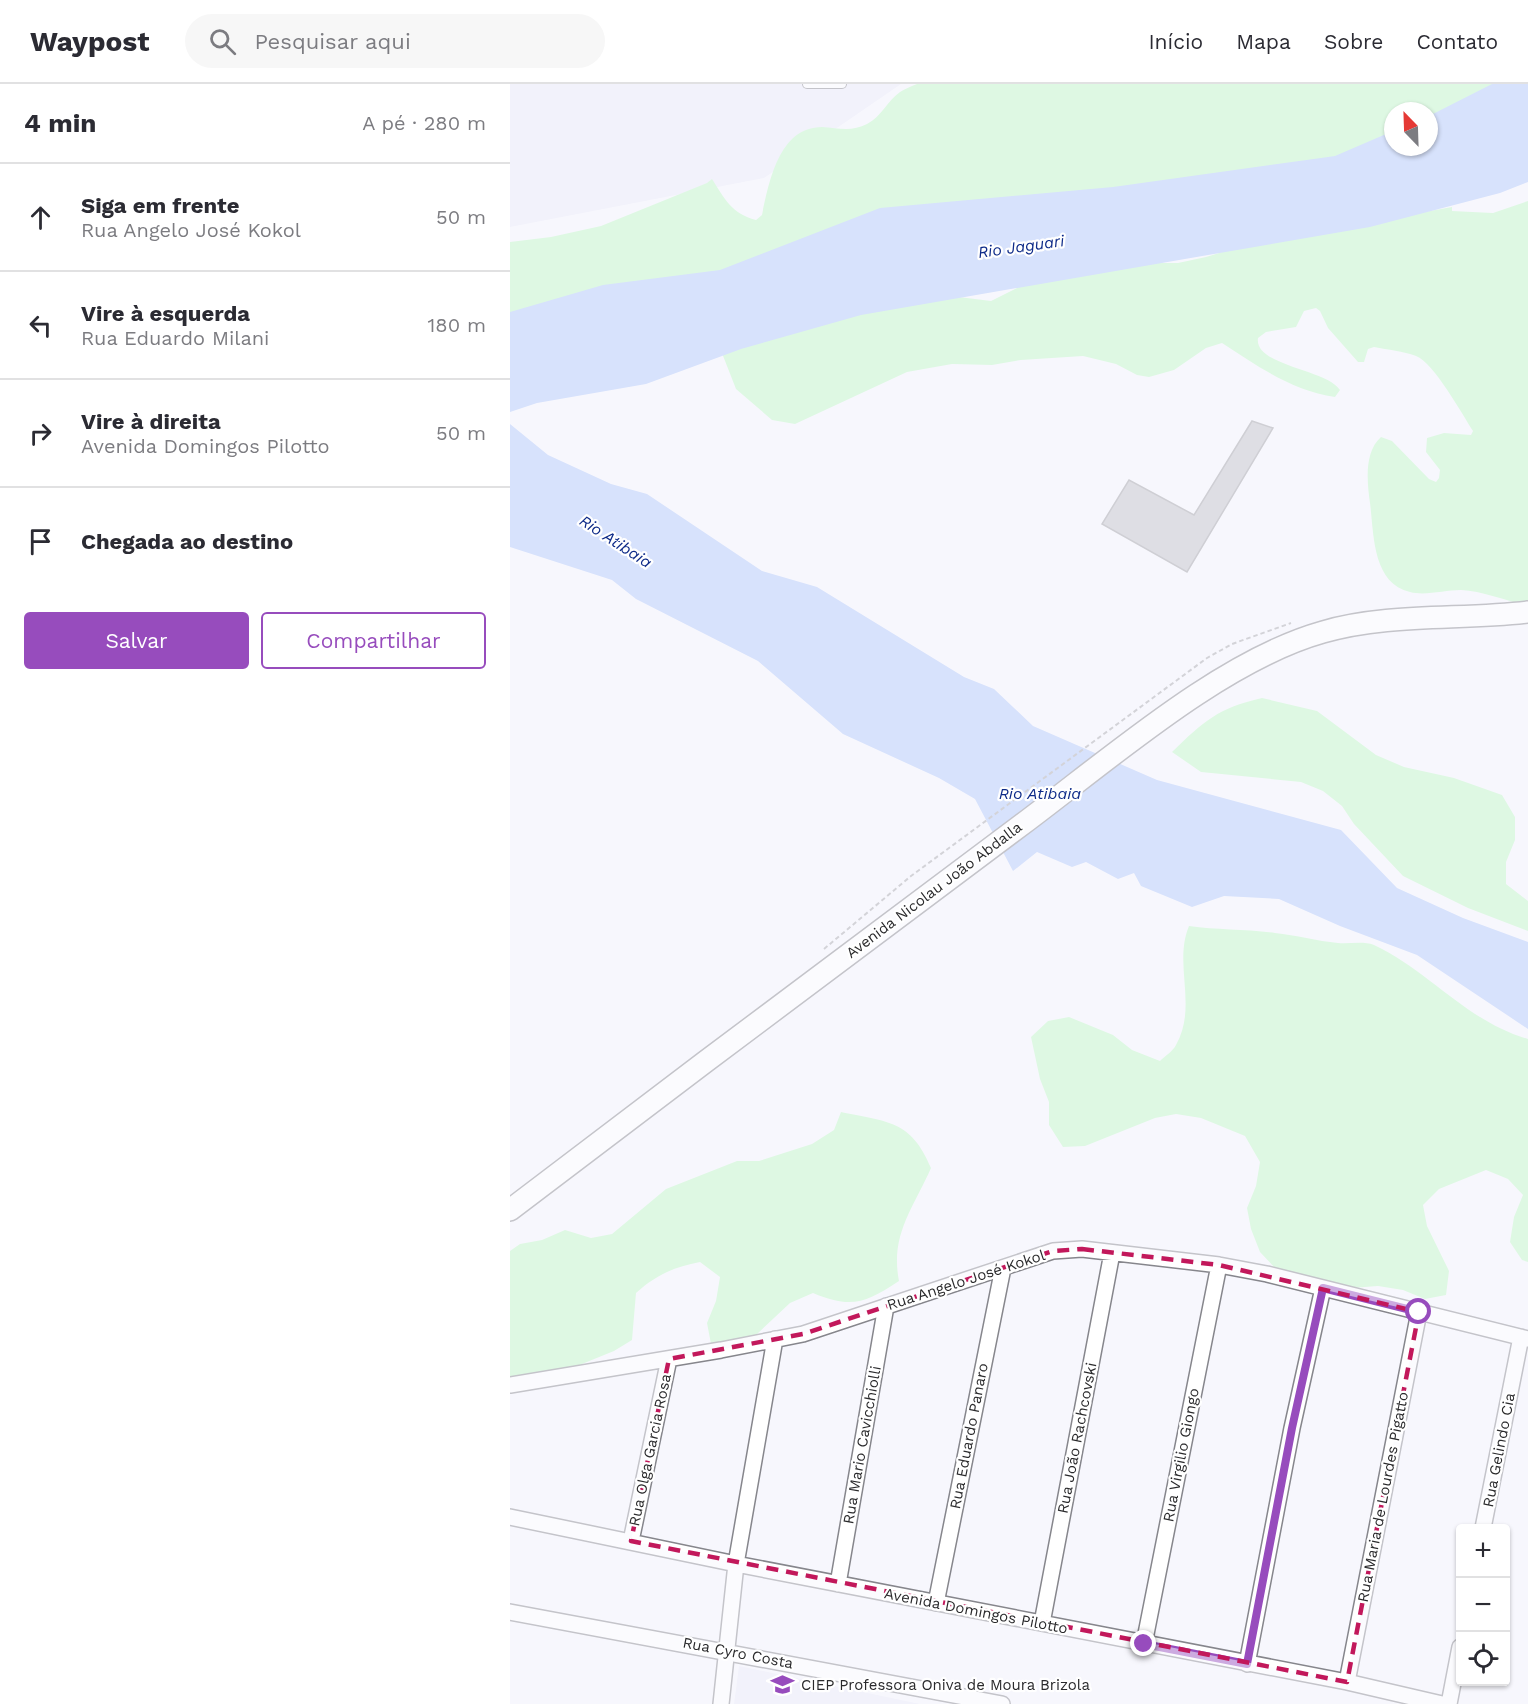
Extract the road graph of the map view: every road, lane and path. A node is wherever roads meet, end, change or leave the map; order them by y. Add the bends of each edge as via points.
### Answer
1 (807, 84) edge
2 (842, 84) edge
3 (1528, 612) edge
4 (1147, 700) dead end
5 (911, 876) dead end
6 (510, 1210) edge
7 (1113, 1252) junction
8 (1219, 1265) junction
9 (1003, 1268) junction
10 (1323, 1288) junction
11 (886, 1306) junction
12 (1419, 1312) junction
13 (1524, 1338) edge
14 (775, 1340) junction
15 (669, 1359) junction
16 (510, 1385) edge
17 (510, 1517) edge
18 (1484, 1524) edge
19 (631, 1541) junction
20 (736, 1564) junction
21 (838, 1584) junction
22 (936, 1603) junction
23 (510, 1612) edge
24 (1042, 1623) junction
25 (1144, 1644) junction
26 (726, 1650) junction
27 (1247, 1664) junction
28 (1456, 1671) edge
29 (1347, 1682) junction
30 (721, 1704) edge
31 (1002, 1704) edge
32 (1442, 1704) edge
33 (1449, 1704) edge

1 - 2 lane
3 - 6 main road, Avenida Nicolau João Abdalla via 1355,625 1323,632 1268,653 1237,670 1162,720
4 - 5 path
7 - 8 street, Rua Angelo José Kokol
7 - 9 street, Rua Angelo José Kokol via 1053,1251
7 - 24 street, Rua João Rachcovski
8 - 10 street, Rua Angelo José Kokol
8 - 25 street, Rua Virgilio Giongo
9 - 11 street, Rua Angelo José Kokol
9 - 22 street, Rua Eduardo Panaro
10 - 12 street, Rua Angelo José Kokol
10 - 27 street
11 - 14 street, Rua Angelo José Kokol
11 - 21 street, Rua Mario Cavicchiolli
12 - 13 street, Rua Angelo José Kokol
12 - 29 street, Rua Maria de Lourdes Pigatto
13 - 18 street, Rua Gelindo Cia
14 - 15 street, Rua Angelo José Kokol
14 - 20 street
15 - 16 street, Rua Angelo José Kokol
15 - 19 street, Rua Olga Garcia Rosa
17 - 19 street, Avenida Domingos Pilotto
19 - 20 street, Avenida Domingos Pilotto
20 - 21 street, Avenida Domingos Pilotto
20 - 26 street
21 - 22 street, Avenida Domingos Pilotto
22 - 24 street, Avenida Domingos Pilotto
23 - 26 street, Rua Cyro Costa
24 - 25 street, Avenida Domingos Pilotto
25 - 27 street, Avenida Domingos Pilotto
26 - 30 street
26 - 31 street, Rua Cyro Costa
27 - 29 street, Avenida Domingos Pilotto
28 - 33 street
29 - 32 street, Avenida Domingos Pilotto

